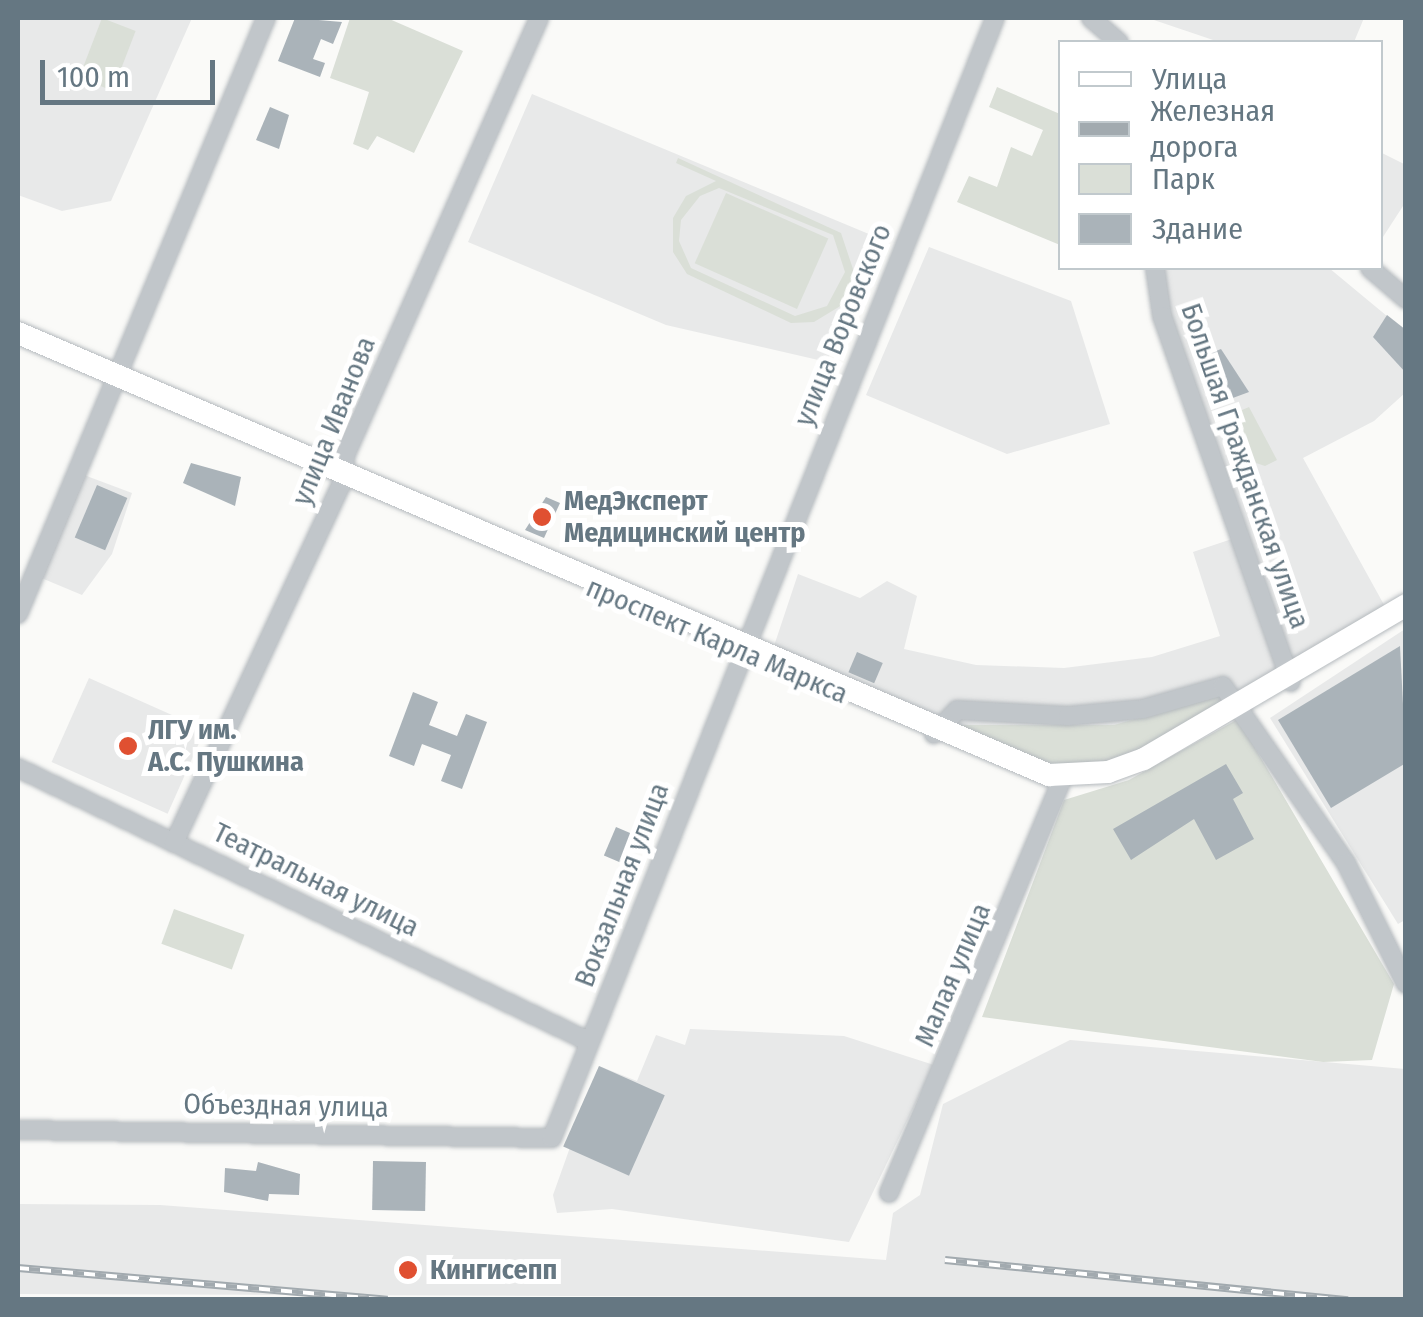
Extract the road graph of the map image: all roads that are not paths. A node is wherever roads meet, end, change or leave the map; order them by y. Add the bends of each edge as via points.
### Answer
1 (266, 18) edge
2 (539, 18) edge
3 (995, 18) edge
4 (1090, 18) edge
5 (1100, 18) edge
6 (1117, 40) edge
7 (1125, 40) edge
8 (1383, 268) edge
9 (1155, 270) edge
10 (1372, 270) edge
11 (1406, 287) edge
12 (1406, 299) edge
13 (18, 336) edge
14 (115, 378) junction
15 (344, 475) junction
16 (1406, 607) edge
17 (18, 614) edge
18 (741, 649) junction
19 (1290, 680) junction
20 (1238, 709) junction
21 (935, 733) junction
22 (18, 768) edge
23 (1063, 779) junction
24 (174, 843) junction
25 (1406, 984) edge
26 (590, 1042) junction
27 (18, 1130) edge
28 (552, 1138) joint
29 (889, 1193) dead end

1 - 14 street
2 - 15 street, улица Иванова
3 - 18 street, улица Воровского
4 - 6 street
5 - 7 street
8 - 11 street
9 - 19 street, Большая Гражданская улица via 1162,316
10 - 12 street
13 - 14 main road, проспект Карла Маркса
14 - 15 main road, проспект Карла Маркса
14 - 17 street
15 - 18 main road, проспект Карла Маркса
15 - 24 street, улица Иванова
16 - 19 main road
18 - 21 main road, проспект Карла Маркса
18 - 26 street, Вокзальная улица
19 - 20 main road
20 - 21 street via 1223,686 1143,709 956,710
20 - 23 main road via 1143,765
20 - 25 street via 1346,863
21 - 23 main road, проспект Карла Маркса
22 - 24 street, Театральная улица
23 - 29 street, Малая улица
24 - 26 street, Театральная улица
26 - 28 street, Вокзальная улица
27 - 28 street, Объездная улица

